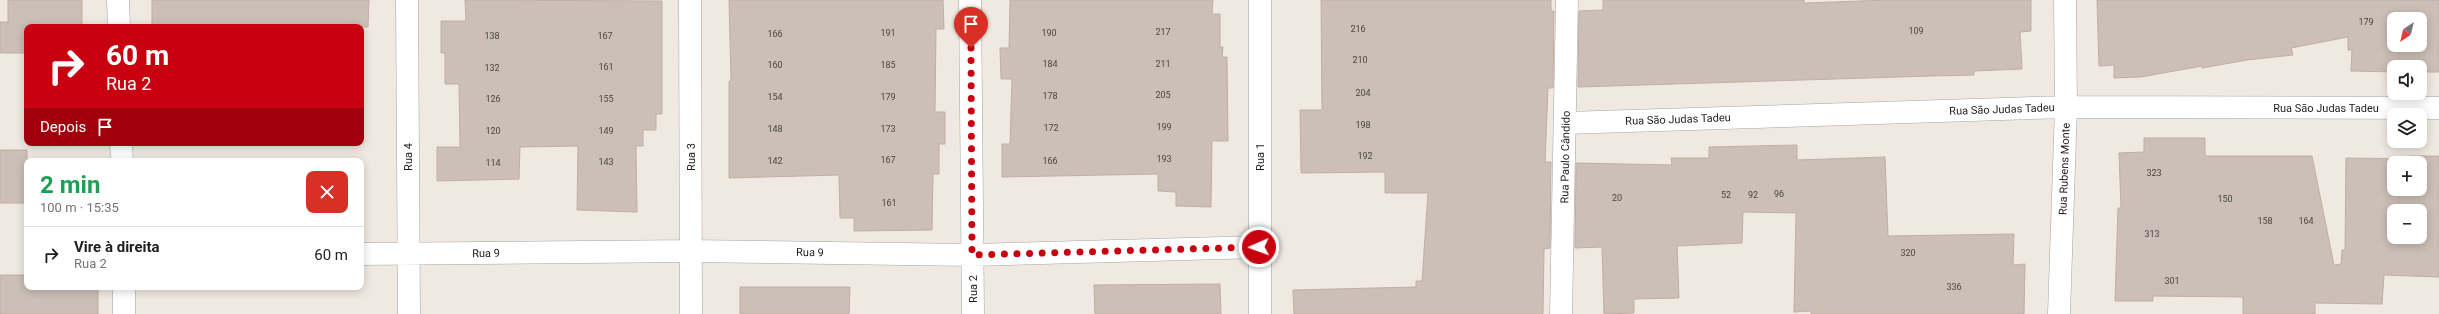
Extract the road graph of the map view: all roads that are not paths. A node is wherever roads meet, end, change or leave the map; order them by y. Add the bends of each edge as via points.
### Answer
1 (118, 0) edge
2 (407, 0) edge
3 (690, 0) edge
4 (970, 0) edge
5 (1260, 0) edge
6 (1567, 0) edge
7 (2065, 0) edge
8 (119, 24) edge
9 (2066, 107) junction
10 (2439, 108) edge
11 (1566, 123) junction
12 (121, 146) edge
13 (122, 158) edge
14 (1259, 247) junction
15 (692, 251) junction
16 (408, 253) junction
17 (364, 254) edge
18 (972, 255) junction
19 (124, 290) edge
20 (124, 314) edge
21 (409, 314) edge
22 (691, 314) edge
23 (973, 314) edge
24 (1260, 314) edge
25 (1561, 314) edge
26 (2059, 314) edge

1 - 8 street
2 - 16 street, Rua 4
3 - 15 street, Rua 3
4 - 18 street, Rua 2
5 - 14 street, Rua 1
6 - 11 street, Rua Paulo Cândido
7 - 9 street, Rua Rubens Monte
9 - 10 street, Rua São Judas Tadeu
9 - 11 street, Rua São Judas Tadeu
9 - 26 street, Rua Rubens Monte
11 - 25 street, Rua Paulo Cândido
12 - 13 street
14 - 18 street, Rua 9
14 - 24 street, Rua 1
15 - 16 street, Rua 9
15 - 18 street, Rua 9
15 - 22 street, Rua 3
16 - 17 street, Rua 9
16 - 21 street, Rua 4
18 - 23 street, Rua 2
19 - 20 street

